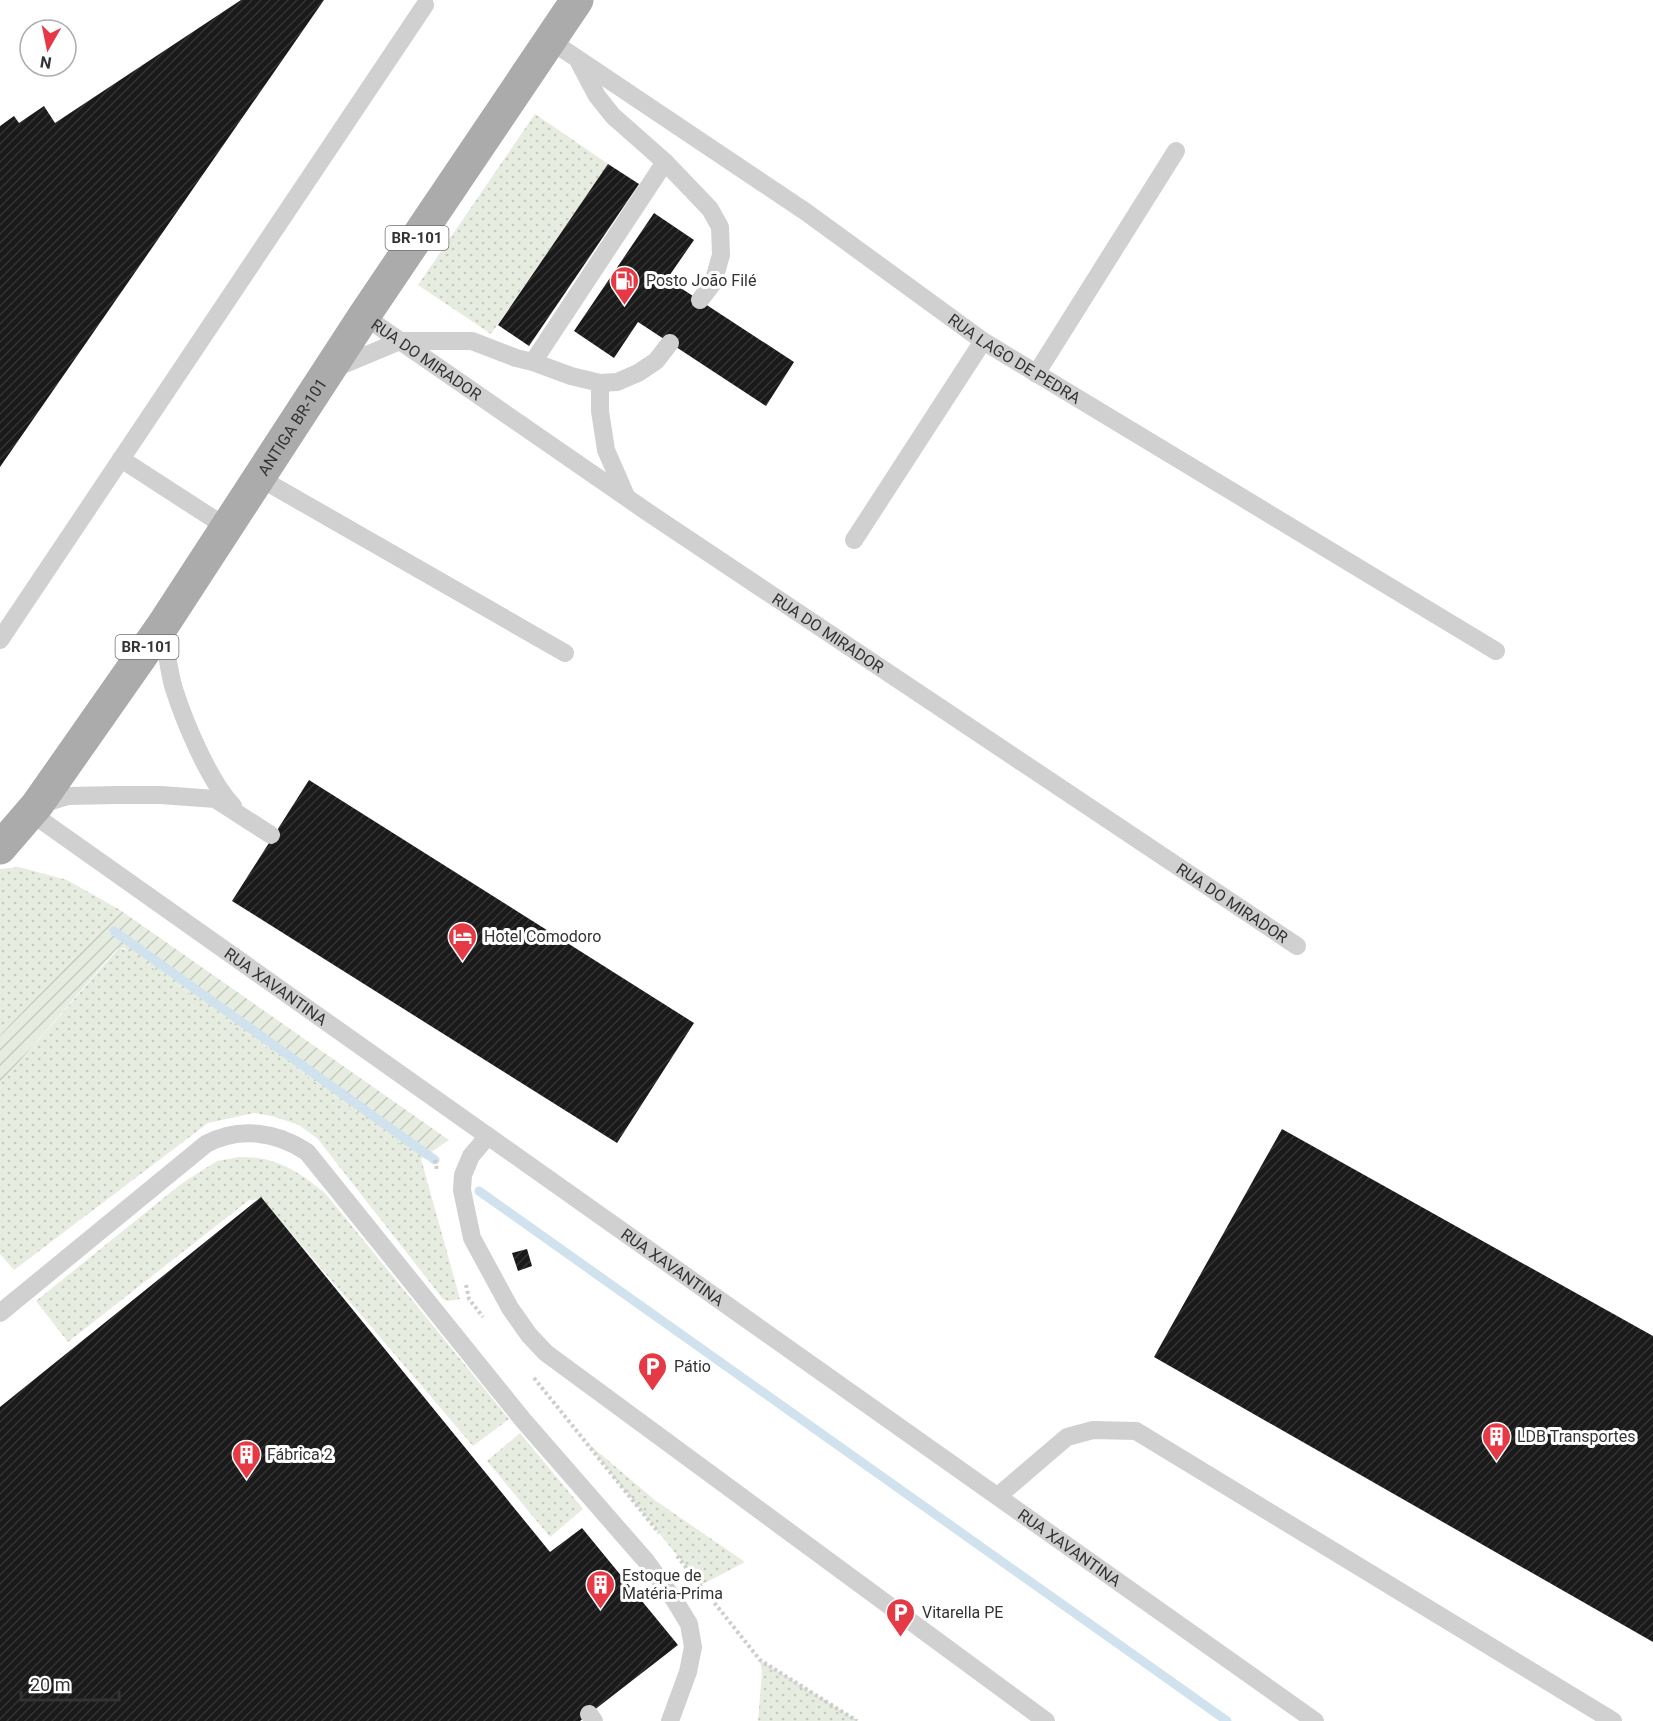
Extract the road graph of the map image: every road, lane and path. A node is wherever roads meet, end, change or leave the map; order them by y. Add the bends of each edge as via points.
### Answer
1 (577, 0) edge
2 (425, 5) dead end
3 (551, 41) junction
4 (577, 59) junction
5 (1176, 151) dead end
6 (665, 162) junction
7 (700, 300) dead end
8 (364, 316) junction
9 (400, 341) junction
10 (983, 341) junction
11 (670, 343) dead end
12 (533, 362) junction
13 (328, 371) junction
14 (1036, 374) junction
15 (600, 383) junction
16 (121, 459) junction
17 (258, 477) junction
18 (626, 496) junction
19 (226, 527) junction
20 (854, 540) dead end
21 (163, 625) junction
22 (0, 640) edge
23 (1496, 651) dead end
24 (565, 652) dead end
25 (34, 809) junction
26 (245, 818) junction
27 (271, 835) dead end
28 (0, 848) edge
29 (1297, 946) dead end
30 (488, 1136) junction
31 (0, 1312) edge
32 (597, 1455) dead end
33 (998, 1497) junction
34 (664, 1539) dead end
35 (671, 1548) dead end
36 (670, 1721) edge
37 (857, 1721) edge
38 (1046, 1721) edge
39 (1315, 1721) edge
40 (1612, 1721) edge

1 - 3 main road, ANTIGA BR-101 / BR-101
2 - 16 lane
3 - 4 lane, RUA LAGO DE PEDRA
3 - 8 main road, ANTIGA BR-101 / BR-101
4 - 6 lane via 608,110
4 - 10 lane, RUA LAGO DE PEDRA via 806,212
5 - 14 lane
6 - 7 lane via 710,209 720,227 721,255 713,283
6 - 12 lane
8 - 9 lane, RUA DO MIRADOR
8 - 13 main road, ANTIGA BR-101 / BR-101
9 - 12 lane via 472,340
9 - 13 lane
9 - 18 lane, RUA DO MIRADOR
10 - 14 lane, RUA LAGO DE PEDRA
10 - 20 lane
11 - 15 lane via 656,361 638,373 617,382
12 - 15 lane
13 - 17 main road, ANTIGA BR-101 / BR-101
14 - 23 lane, RUA LAGO DE PEDRA
15 - 18 lane via 606,450
16 - 19 lane
16 - 22 lane
17 - 19 main road, ANTIGA BR-101 / BR-101
17 - 24 lane
18 - 29 lane, RUA DO MIRADOR
19 - 21 main road, ANTIGA BR-101 / BR-101
21 - 25 main road, ANTIGA BR-101 / BR-101
21 - 26 lane via 174,688 196,745 221,792
25 - 26 lane via 68,796 197,796 215,799
25 - 28 main road, ANTIGA BR-101 / BR-101
25 - 30 lane, RUA XAVANTINA
26 - 27 lane
30 - 33 lane, RUA XAVANTINA
30 - 38 lane via 471,1156 464,1175 462,1190 472,1238 510,1308 546,1353
31 - 36 lane via 206,1144 247,1133 292,1142 307,1152 675,1601 689,1624 693,1647
32 - 34 path
33 - 39 lane, RUA XAVANTINA
33 - 40 lane via 1067,1437 1093,1430 1136,1431
35 - 37 path via 760,1659

